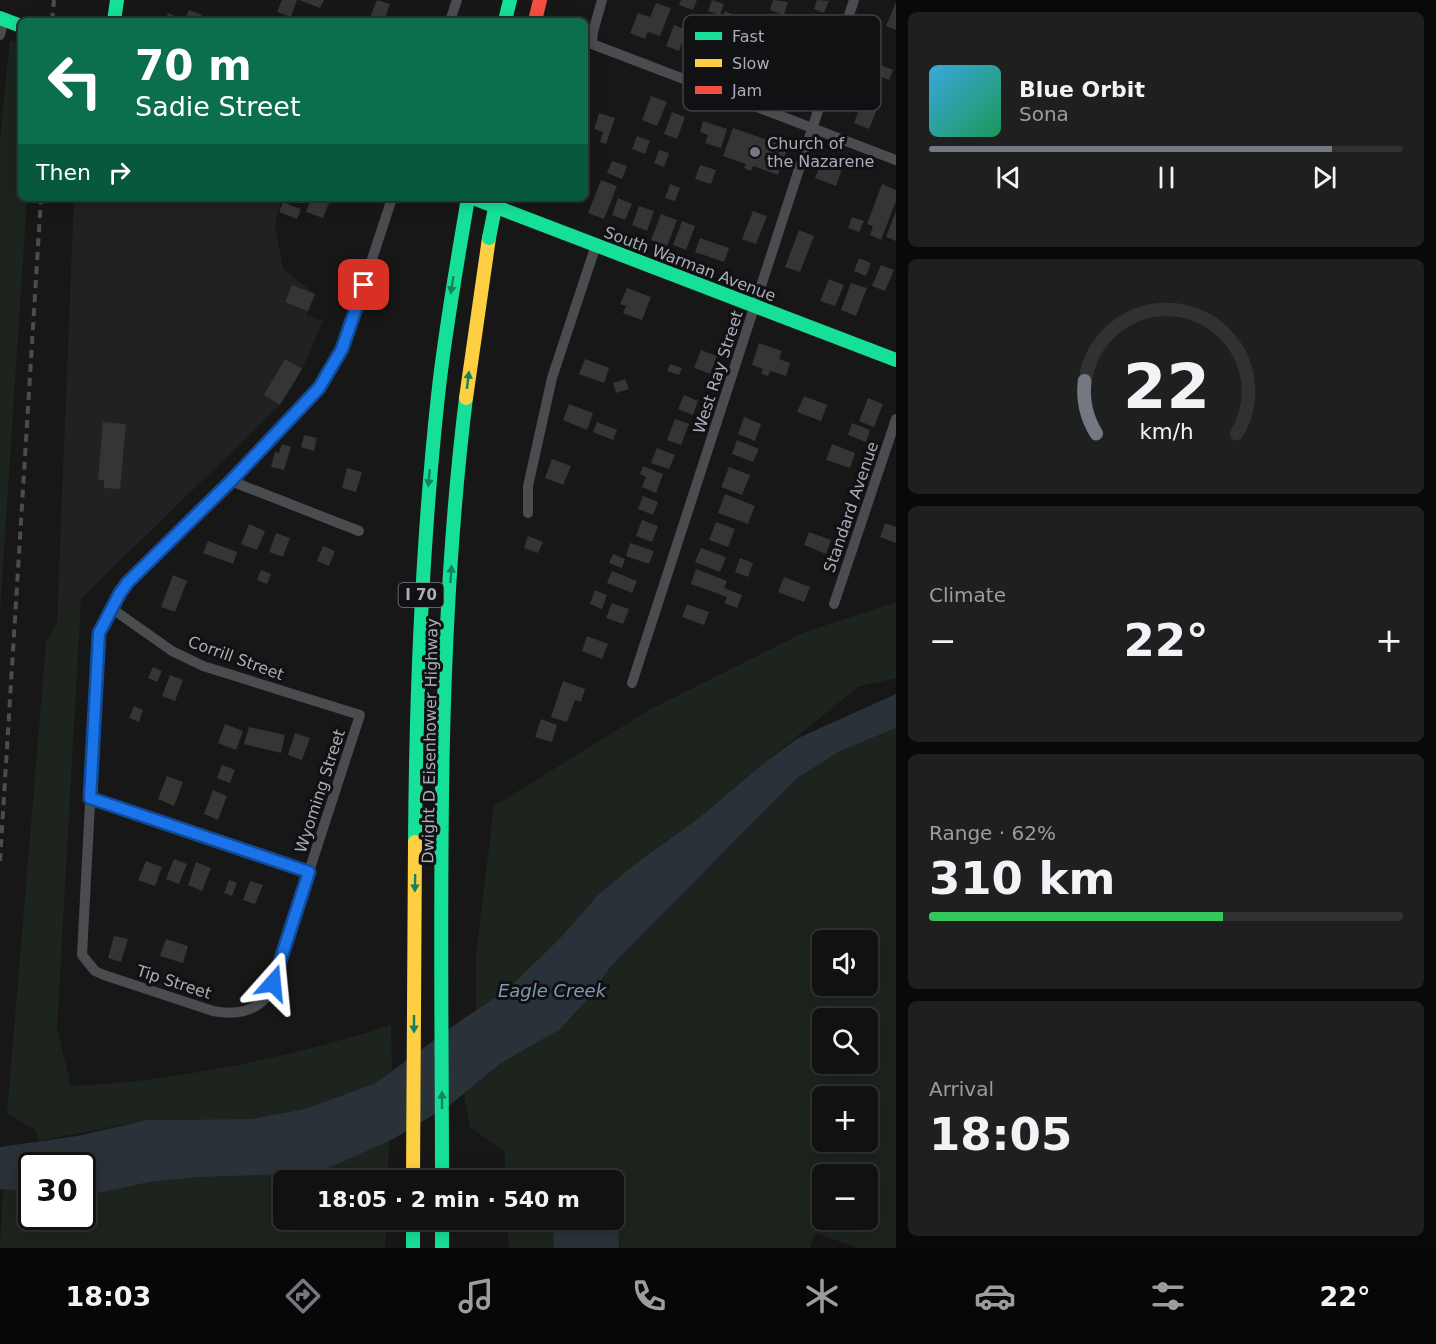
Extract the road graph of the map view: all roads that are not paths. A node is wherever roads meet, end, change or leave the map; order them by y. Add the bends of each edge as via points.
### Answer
1 (117, 0) edge
2 (457, 0) edge
3 (510, 0) edge
4 (540, 0) edge
5 (602, 0) edge
6 (854, 0) edge
7 (849, 15) edge
8 (2, 18) edge
9 (114, 18) edge
10 (451, 18) edge
11 (506, 18) edge
12 (536, 18) edge
13 (18, 25) edge
14 (0, 35) edge
15 (683, 79) edge
16 (766, 111) edge
17 (819, 111) edge
18 (813, 129) junction
19 (896, 160) edge
20 (391, 201) edge
21 (467, 201) edge
22 (481, 201) edge
23 (495, 201) edge
24 (596, 245) junction
25 (755, 306) junction
26 (896, 360) edge
27 (896, 419) edge
28 (231, 481) junction
29 (528, 513) dead end
30 (359, 531) dead end
31 (834, 604) dead end
32 (111, 608) junction
33 (632, 683) dead end
34 (360, 715) joint
35 (90, 798) junction
36 (309, 872) junction
37 (254, 1007) joint
38 (413, 1170) edge
39 (442, 1170) edge
40 (413, 1230) edge
41 (442, 1230) edge
42 (413, 1248) edge
43 (442, 1248) edge

1 - 9 main road
2 - 10 street
3 - 11 main road
4 - 12 main road
5 - 15 street via 592,44
6 - 7 street, West Ray Street
8 - 13 main road
8 - 14 street
16 - 18 street
17 - 18 street, West Ray Street
18 - 19 street
18 - 25 street, West Ray Street
20 - 28 street via 337,359 319,388
21 -> 38 main road, Dwight D Eisenhower Highway / I 70 via 435,417 421,584
22 - 24 main road, South Warman Avenue
39 -> 23 main road, Dwight D Eisenhower Highway / I 70, bridge via 445,723 450,575 463,425
24 - 25 main road, South Warman Avenue
24 - 29 street via 552,378 528,486
25 - 26 main road, South Warman Avenue
25 - 33 street, West Ray Street
27 - 31 street, Standard Avenue
28 - 30 street
28 - 32 street via 128,582
32 - 34 street, Corrill Street via 172,651 203,666
32 - 35 street via 99,633
34 - 36 street, Wyoming Street
35 - 36 street
35 - 37 street, Tip Street via 81,945 87,964 104,975 213,1011 228,1014
36 - 37 street, Wyoming Street via 269,994
40 - 42 main road
41 - 43 main road

